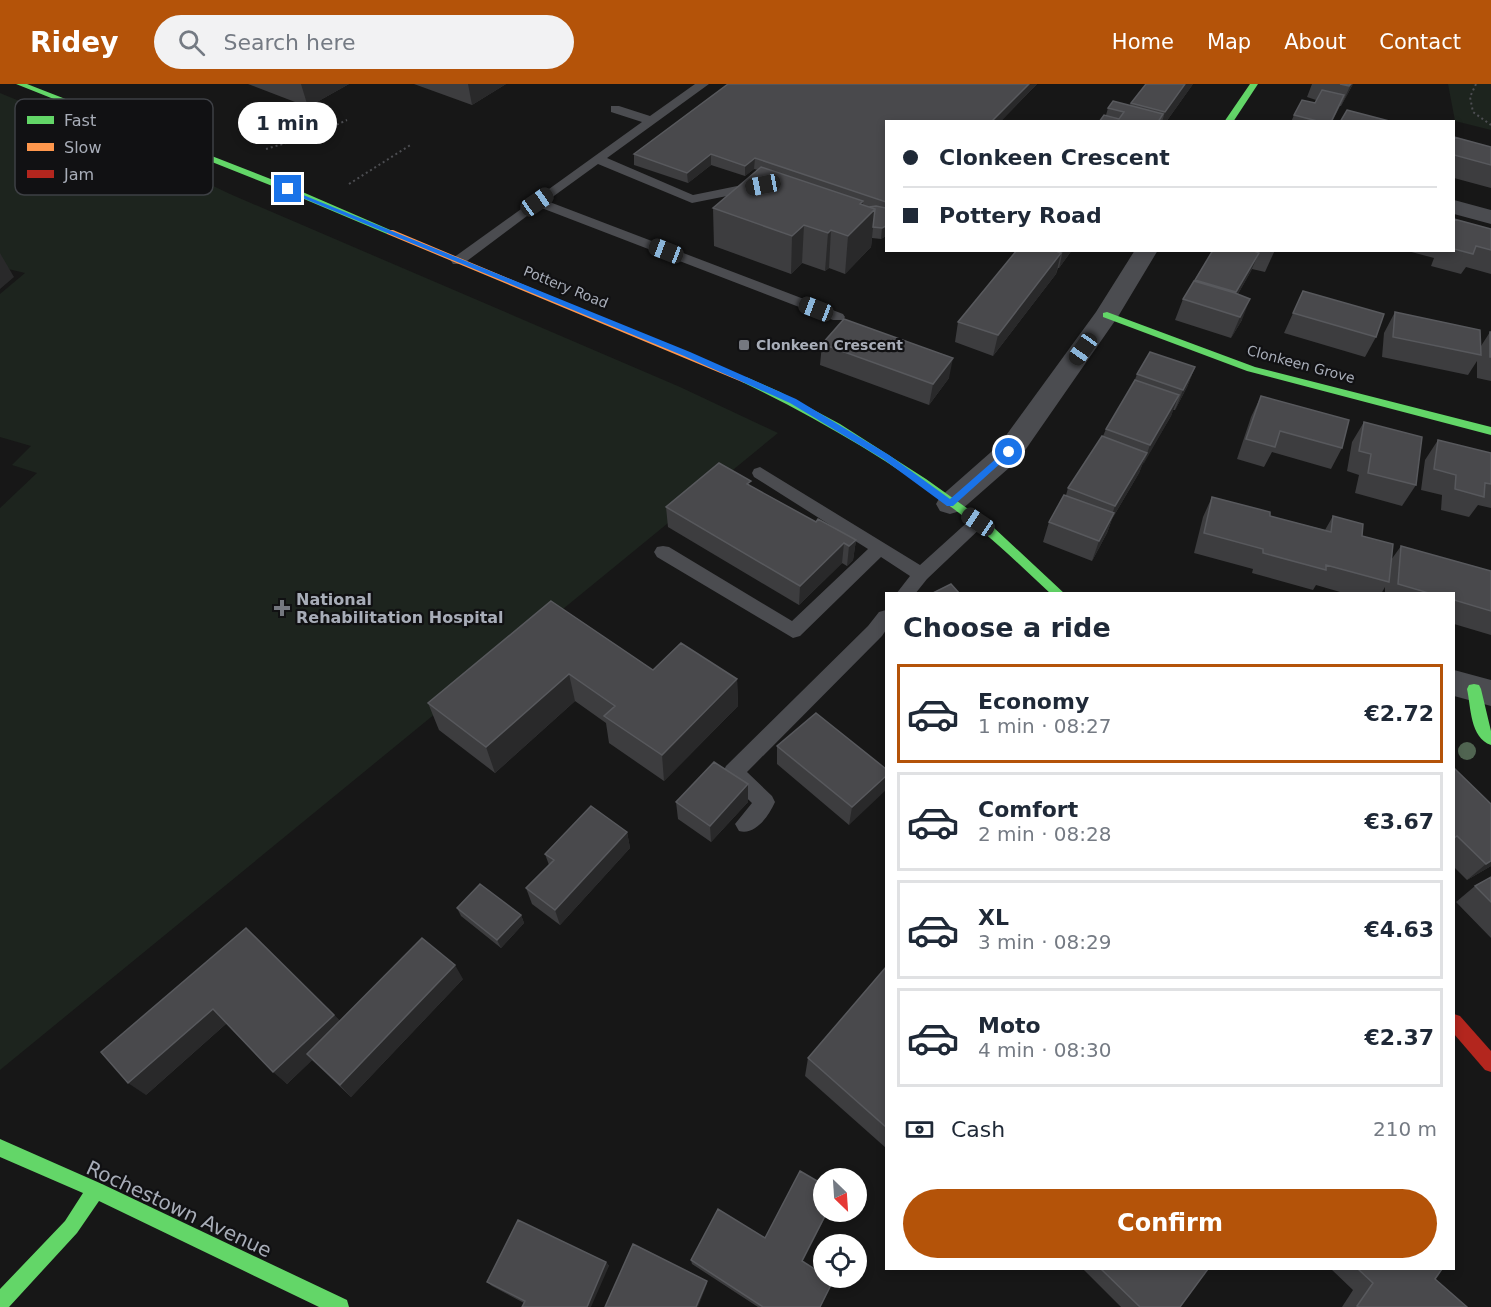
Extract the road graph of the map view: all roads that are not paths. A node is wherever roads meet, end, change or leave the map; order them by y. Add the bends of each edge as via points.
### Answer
1 (20, 84) edge
2 (703, 84) edge
3 (1254, 84) edge
4 (59, 99) edge
5 (615, 109) dead end
6 (1229, 120) edge
7 (652, 122) junction
8 (213, 159) edge
9 (597, 159) junction
10 (763, 185) edge
11 (537, 202) junction
12 (1455, 207) edge
13 (1491, 217) edge
14 (1146, 252) edge
15 (458, 261) junction
16 (1107, 315) junction
17 (837, 317) dead end
18 (1491, 432) edge
19 (760, 473) dead end
20 (950, 504) junction
21 (978, 522) junction
22 (880, 548) junction
23 (663, 552) dead end
24 (921, 574) junction
25 (907, 592) edge
26 (1057, 592) edge
27 (885, 618) edge
28 (1473, 688) edge
29 (1491, 739) edge
30 (746, 824) dead end
31 (1455, 1023) edge
32 (1491, 1064) edge
33 (0, 1148) edge
34 (96, 1190) junction
35 (0, 1303) edge
36 (340, 1307) edge

1 - 4 street, Pottery Road
2 - 7 lane
3 - 6 street
5 - 7 lane
7 - 9 lane
8 - 15 street, Pottery Road
9 - 10 lane via 692,198
9 - 11 lane
11 - 15 lane
11 - 17 lane
12 - 13 street
14 - 16 street
15 - 20 street, Pottery Road via 793,401 886,457
16 - 18 street, Clonkeen Grove via 1251,369
16 - 20 street via 1009,452
19 - 22 lane
20 - 21 street, Pottery Road
21 - 24 lane
21 - 26 street, Pottery Road
22 - 23 lane via 793,632
22 - 24 lane
24 - 25 lane
27 - 30 lane via 733,772 765,802
28 - 29 street via 1483,732
31 - 32 street
33 - 34 street, Rochestown Avenue
34 - 35 street via 71,1227
34 - 36 street, Rochestown Avenue

